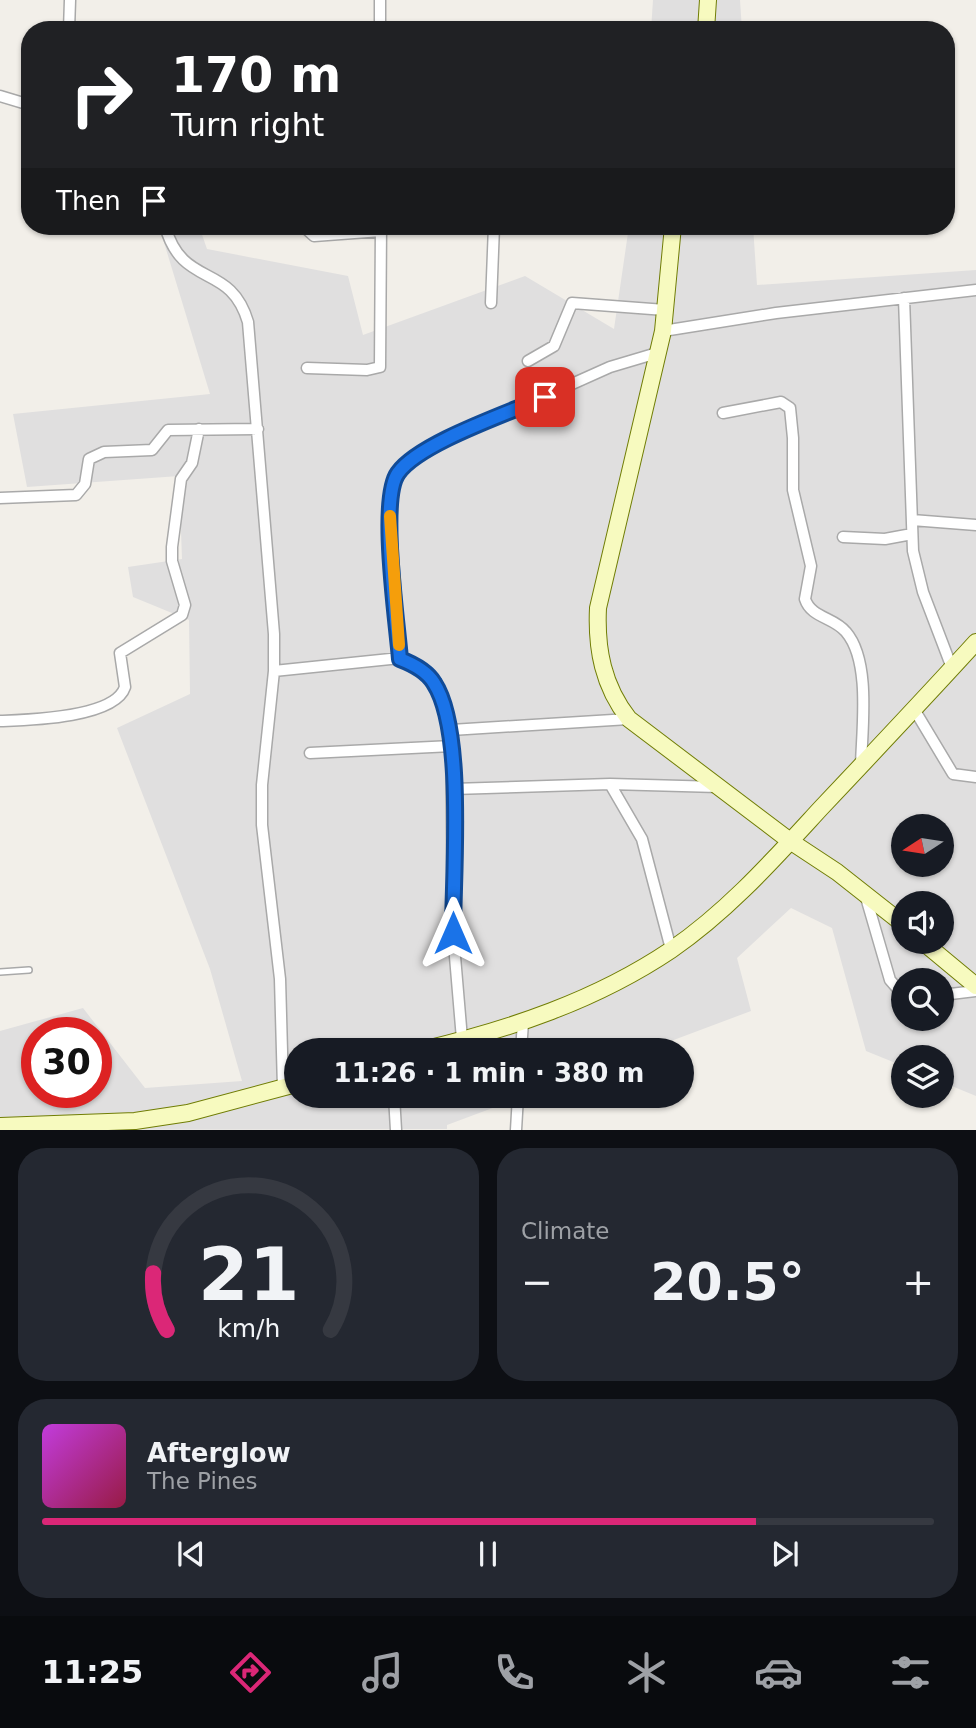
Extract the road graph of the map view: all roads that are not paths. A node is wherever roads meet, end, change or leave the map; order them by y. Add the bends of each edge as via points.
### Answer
1 (70, 0) edge
2 (380, 0) edge
3 (708, 0) edge
4 (69, 21) edge
5 (380, 21) edge
6 (707, 21) edge
7 (0, 96) edge
8 (21, 102) edge
9 (168, 235) edge
10 (313, 235) edge
11 (337, 235) edge
12 (381, 235) edge
13 (494, 235) edge
14 (672, 235) edge
15 (976, 290) edge
16 (905, 298) junction
17 (491, 303) dead end
18 (665, 310) junction
19 (663, 331) junction
20 (657, 354) junction
21 (528, 361) dead end
22 (307, 368) dead end
23 (723, 413) dead end
24 (199, 429) junction
25 (258, 429) junction
26 (0, 498) edge
27 (912, 520) junction
28 (976, 525) edge
29 (912, 534) junction
30 (843, 537) dead end
31 (976, 642) edge
32 (400, 659) junction
33 (952, 668) junction
34 (274, 671) junction
35 (914, 709) junction
36 (629, 719) junction
37 (0, 721) edge
38 (451, 730) junction
39 (452, 746) junction
40 (310, 753) dead end
41 (861, 765) junction
42 (976, 776) edge
43 (610, 784) junction
44 (718, 787) junction
45 (453, 789) junction
46 (790, 841) junction
47 (865, 894) junction
48 (891, 915) edge
49 (671, 949) junction
50 (937, 954) edge
51 (29, 970) dead end
52 (0, 972) edge
53 (891, 981) edge
54 (976, 988) edge
55 (954, 993) edge
56 (523, 1023) junction
57 (285, 1038) edge
58 (462, 1038) edge
59 (466, 1038) edge
60 (522, 1038) edge
61 (284, 1087) edge
62 (395, 1108) edge
63 (517, 1108) edge
64 (0, 1126) edge
65 (109, 1126) edge
66 (396, 1129) edge
67 (516, 1129) edge

1 - 4 street
2 - 5 street
3 - 6 street
7 - 8 street
9 - 25 street via 179,258 232,289 243,304
10 - 11 street
12 - 22 street via 380,368
13 - 17 street
14 - 18 street
15 - 16 street
16 - 19 street
16 - 27 street
18 - 19 street
18 - 21 street via 572,303 554,346
19 - 20 street
20 - 32 street via 610,367 447,440 398,472 389,500
20 - 36 street via 598,608 605,678
23 - 41 street via 781,402 790,408 793,490 811,566 805,599 814,613 837,623 854,646 862,685
24 - 25 street
24 - 26 street via 168,430 152,450 94,456 86,464 85,484 76,495
24 - 37 street via 192,463 181,479 172,547 186,605 182,615 120,653 125,687 119,698 78,713
25 - 34 street
27 - 28 street
27 - 29 street
29 - 30 street via 885,539
29 - 33 street via 916,568
31 - 33 street
32 - 34 street
32 - 38 street via 415,664 434,682
33 - 35 street
34 - 57 street via 262,825
35 - 41 street
35 - 42 street via 953,774
36 - 38 street
36 - 44 street
38 - 39 street
39 - 40 street
39 - 45 street
41 - 46 street
43 - 44 street
43 - 45 street
43 - 49 street via 642,839
44 - 46 street
45 - 58 street via 453,933
46 - 47 street
46 - 49 street via 727,906
47 - 48 street
47 - 53 street
49 - 56 street via 618,982
50 - 54 street
51 - 52 lane
54 - 55 street
56 - 59 street
56 - 60 street
61 - 65 street via 188,1113
62 - 66 street
63 - 67 street
64 - 65 street

